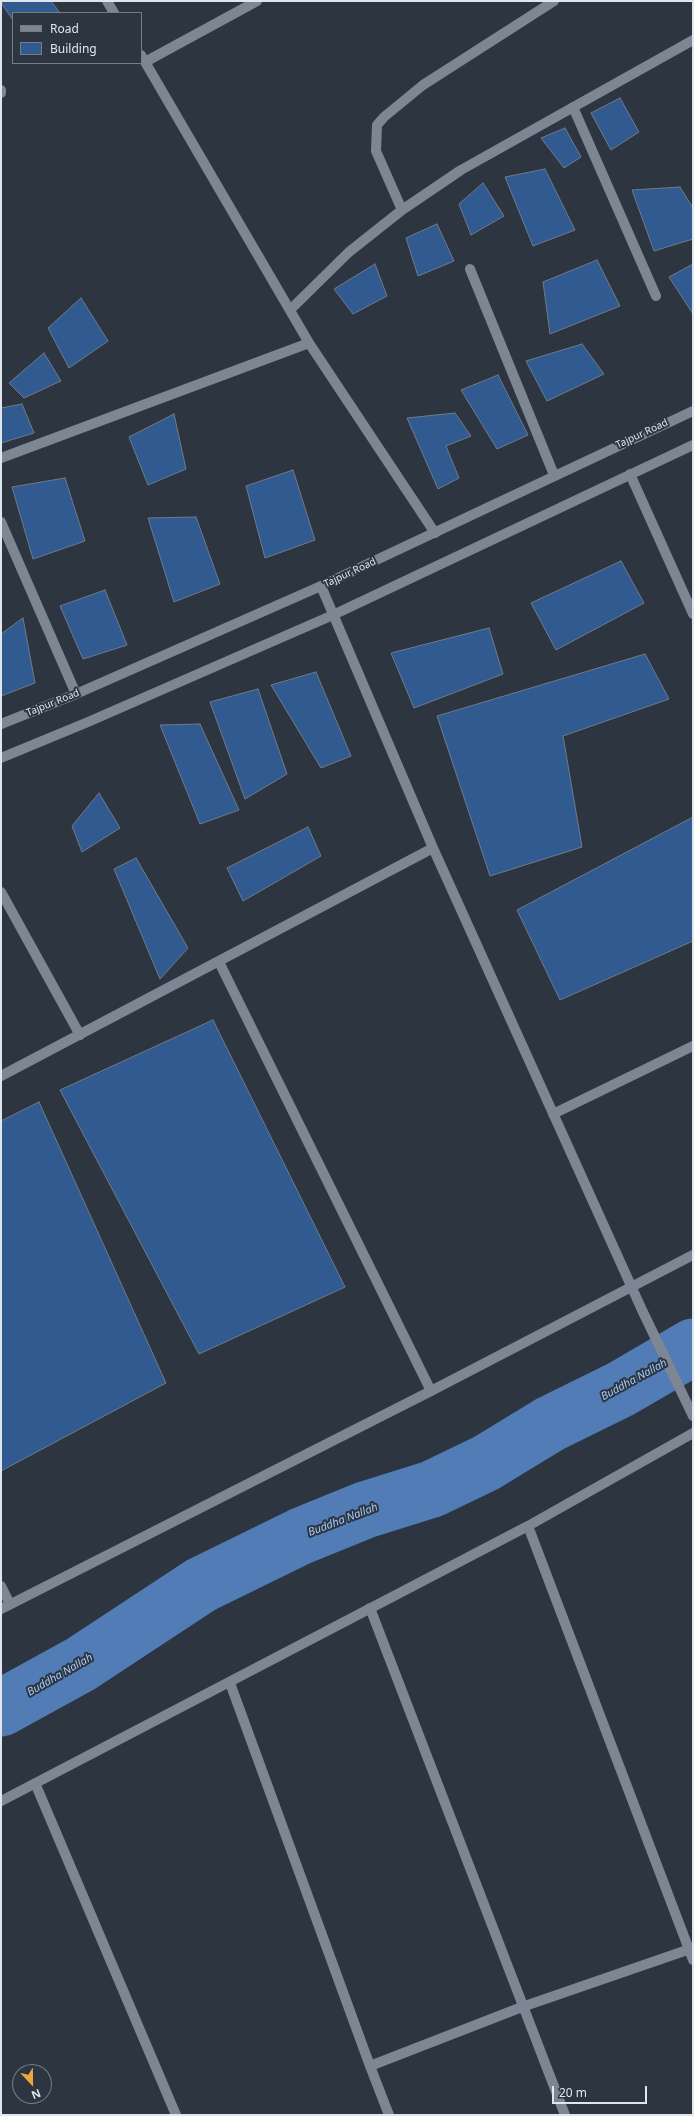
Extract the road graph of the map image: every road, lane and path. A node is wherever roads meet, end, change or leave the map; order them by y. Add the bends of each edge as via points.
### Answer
1 (107, 1) edge
2 (257, 1) edge
3 (554, 1) edge
4 (113, 12) edge
5 (693, 40) edge
6 (143, 58) edge
7 (1, 90) edge
8 (1, 93) edge
9 (572, 107) junction
10 (402, 210) junction
11 (470, 269) dead end
12 (656, 296) dead end
13 (291, 309) junction
14 (309, 343) junction
15 (693, 411) edge
16 (693, 445) edge
17 (1, 458) edge
18 (630, 474) junction
19 (554, 475) junction
20 (1, 522) edge
21 (435, 533) junction
22 (321, 586) junction
23 (693, 614) edge
24 (333, 615) junction
25 (76, 694) junction
26 (1, 724) edge
27 (1, 758) edge
28 (433, 848) junction
29 (1, 892) edge
30 (219, 962) junction
31 (80, 1035) junction
32 (693, 1046) edge
33 (1, 1076) edge
34 (553, 1114) junction
35 (693, 1254) edge
36 (631, 1286) junction
37 (431, 1391) junction
38 (693, 1416) edge
39 (693, 1433) edge
40 (528, 1526) junction
41 (1, 1586) edge
42 (10, 1604) junction
43 (370, 1608) junction
44 (1, 1609) edge
45 (230, 1683) junction
46 (35, 1783) junction
47 (1, 1801) edge
48 (691, 1949) edge
49 (693, 1960) edge
50 (522, 2007) junction
51 (370, 2066) junction
52 (176, 2115) edge
53 (389, 2115) edge
54 (565, 2115) edge

1 - 4 street
2 - 6 street
3 - 10 street via 423,85 377,125 376,150
5 - 9 street
6 - 13 street
7 - 8 street
9 - 10 street via 461,170
9 - 12 street
10 - 13 street via 349,252
11 - 19 street
13 - 14 street
14 - 17 street
14 - 21 street
15 - 19 street, Tajpur Road
16 - 18 street
18 - 23 street
18 - 24 street
19 - 21 street, Tajpur Road
20 - 25 street
21 - 22 street, Tajpur Road
22 - 24 street
22 - 25 street, Tajpur Road
24 - 27 street
24 - 28 street
25 - 26 street, Tajpur Road
28 - 30 street
28 - 34 street
29 - 31 street
30 - 31 street
30 - 37 street
31 - 33 street
32 - 34 street
34 - 36 street
35 - 36 street
36 - 37 street
36 - 38 street
37 - 42 street
39 - 40 street
40 - 43 street
40 - 48 street
41 - 42 street
42 - 44 street
43 - 45 street
43 - 50 street
45 - 46 street
45 - 51 street
46 - 47 street
46 - 52 street
48 - 49 street
48 - 50 street
50 - 51 street
50 - 54 street
51 - 53 street

